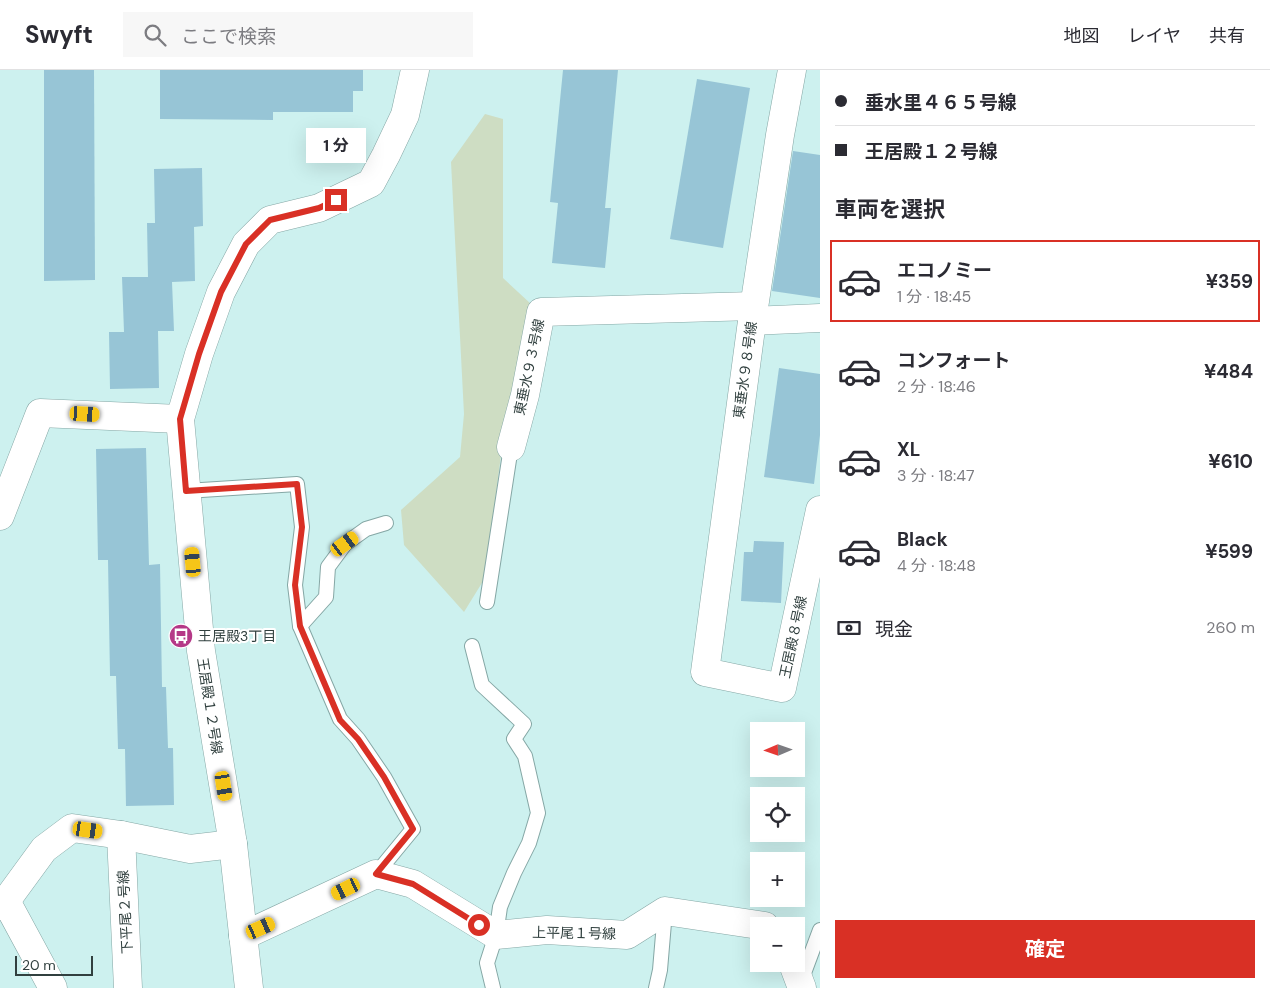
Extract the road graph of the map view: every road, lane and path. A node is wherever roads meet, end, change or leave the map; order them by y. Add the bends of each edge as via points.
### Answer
1 (415, 70) edge
2 (792, 70) edge
3 (753, 314) junction
4 (820, 318) edge
5 (180, 419) junction
6 (511, 447) joint
7 (186, 491) junction
8 (820, 510) edge
9 (0, 516) edge
10 (386, 523) dead end
11 (487, 602) dead end
12 (300, 626) junction
13 (472, 646) dead end
14 (705, 672) joint
15 (121, 835) junction
16 (233, 844) junction
17 (376, 874) junction
18 (3, 904) edge
19 (665, 911) junction
20 (750, 924) edge
21 (820, 930) edge
22 (496, 935) junction
23 (243, 936) junction
24 (799, 978) edge
25 (53, 988) edge
26 (128, 988) edge
27 (249, 988) edge
28 (493, 988) edge
29 (656, 988) edge

1 - 5 street, 王居殿１２号線 via 405,115 370,183 319,208 270,220 246,244 221,292
2 - 3 street, 東垂水９８号線
3 - 4 street, 東垂水９３号線
3 - 6 street, 東垂水９３号線 via 541,312
3 - 14 street, 東垂水９８号線
5 - 7 street, 王居殿１２号線
5 - 9 street via 40,412
6 - 11 lane, 東垂水９３号線
7 - 12 lane via 297,484 302,527 295,585
7 - 16 street, 王居殿１２号線 via 201,651
8 - 14 street, 王居殿８号線 via 782,688
10 - 12 lane via 366,529 345,544 328,567 326,596
12 - 17 lane via 340,720 358,739 379,770 413,829
13 - 22 lane via 482,685 524,724 514,740 525,756 538,814 529,844 500,907
15 - 16 street via 190,849
15 - 18 street via 72,828 44,849
15 - 26 street, 下平尾２号線
16 - 23 street, 王居殿１２号線
17 - 22 street via 413,884
17 - 23 street
18 - 25 street
19 - 20 street
19 - 22 street, 上平尾１号線 via 627,934 547,930
19 - 29 lane
21 - 24 lane
22 - 28 lane via 487,963
23 - 27 street, 王居殿１２号線

